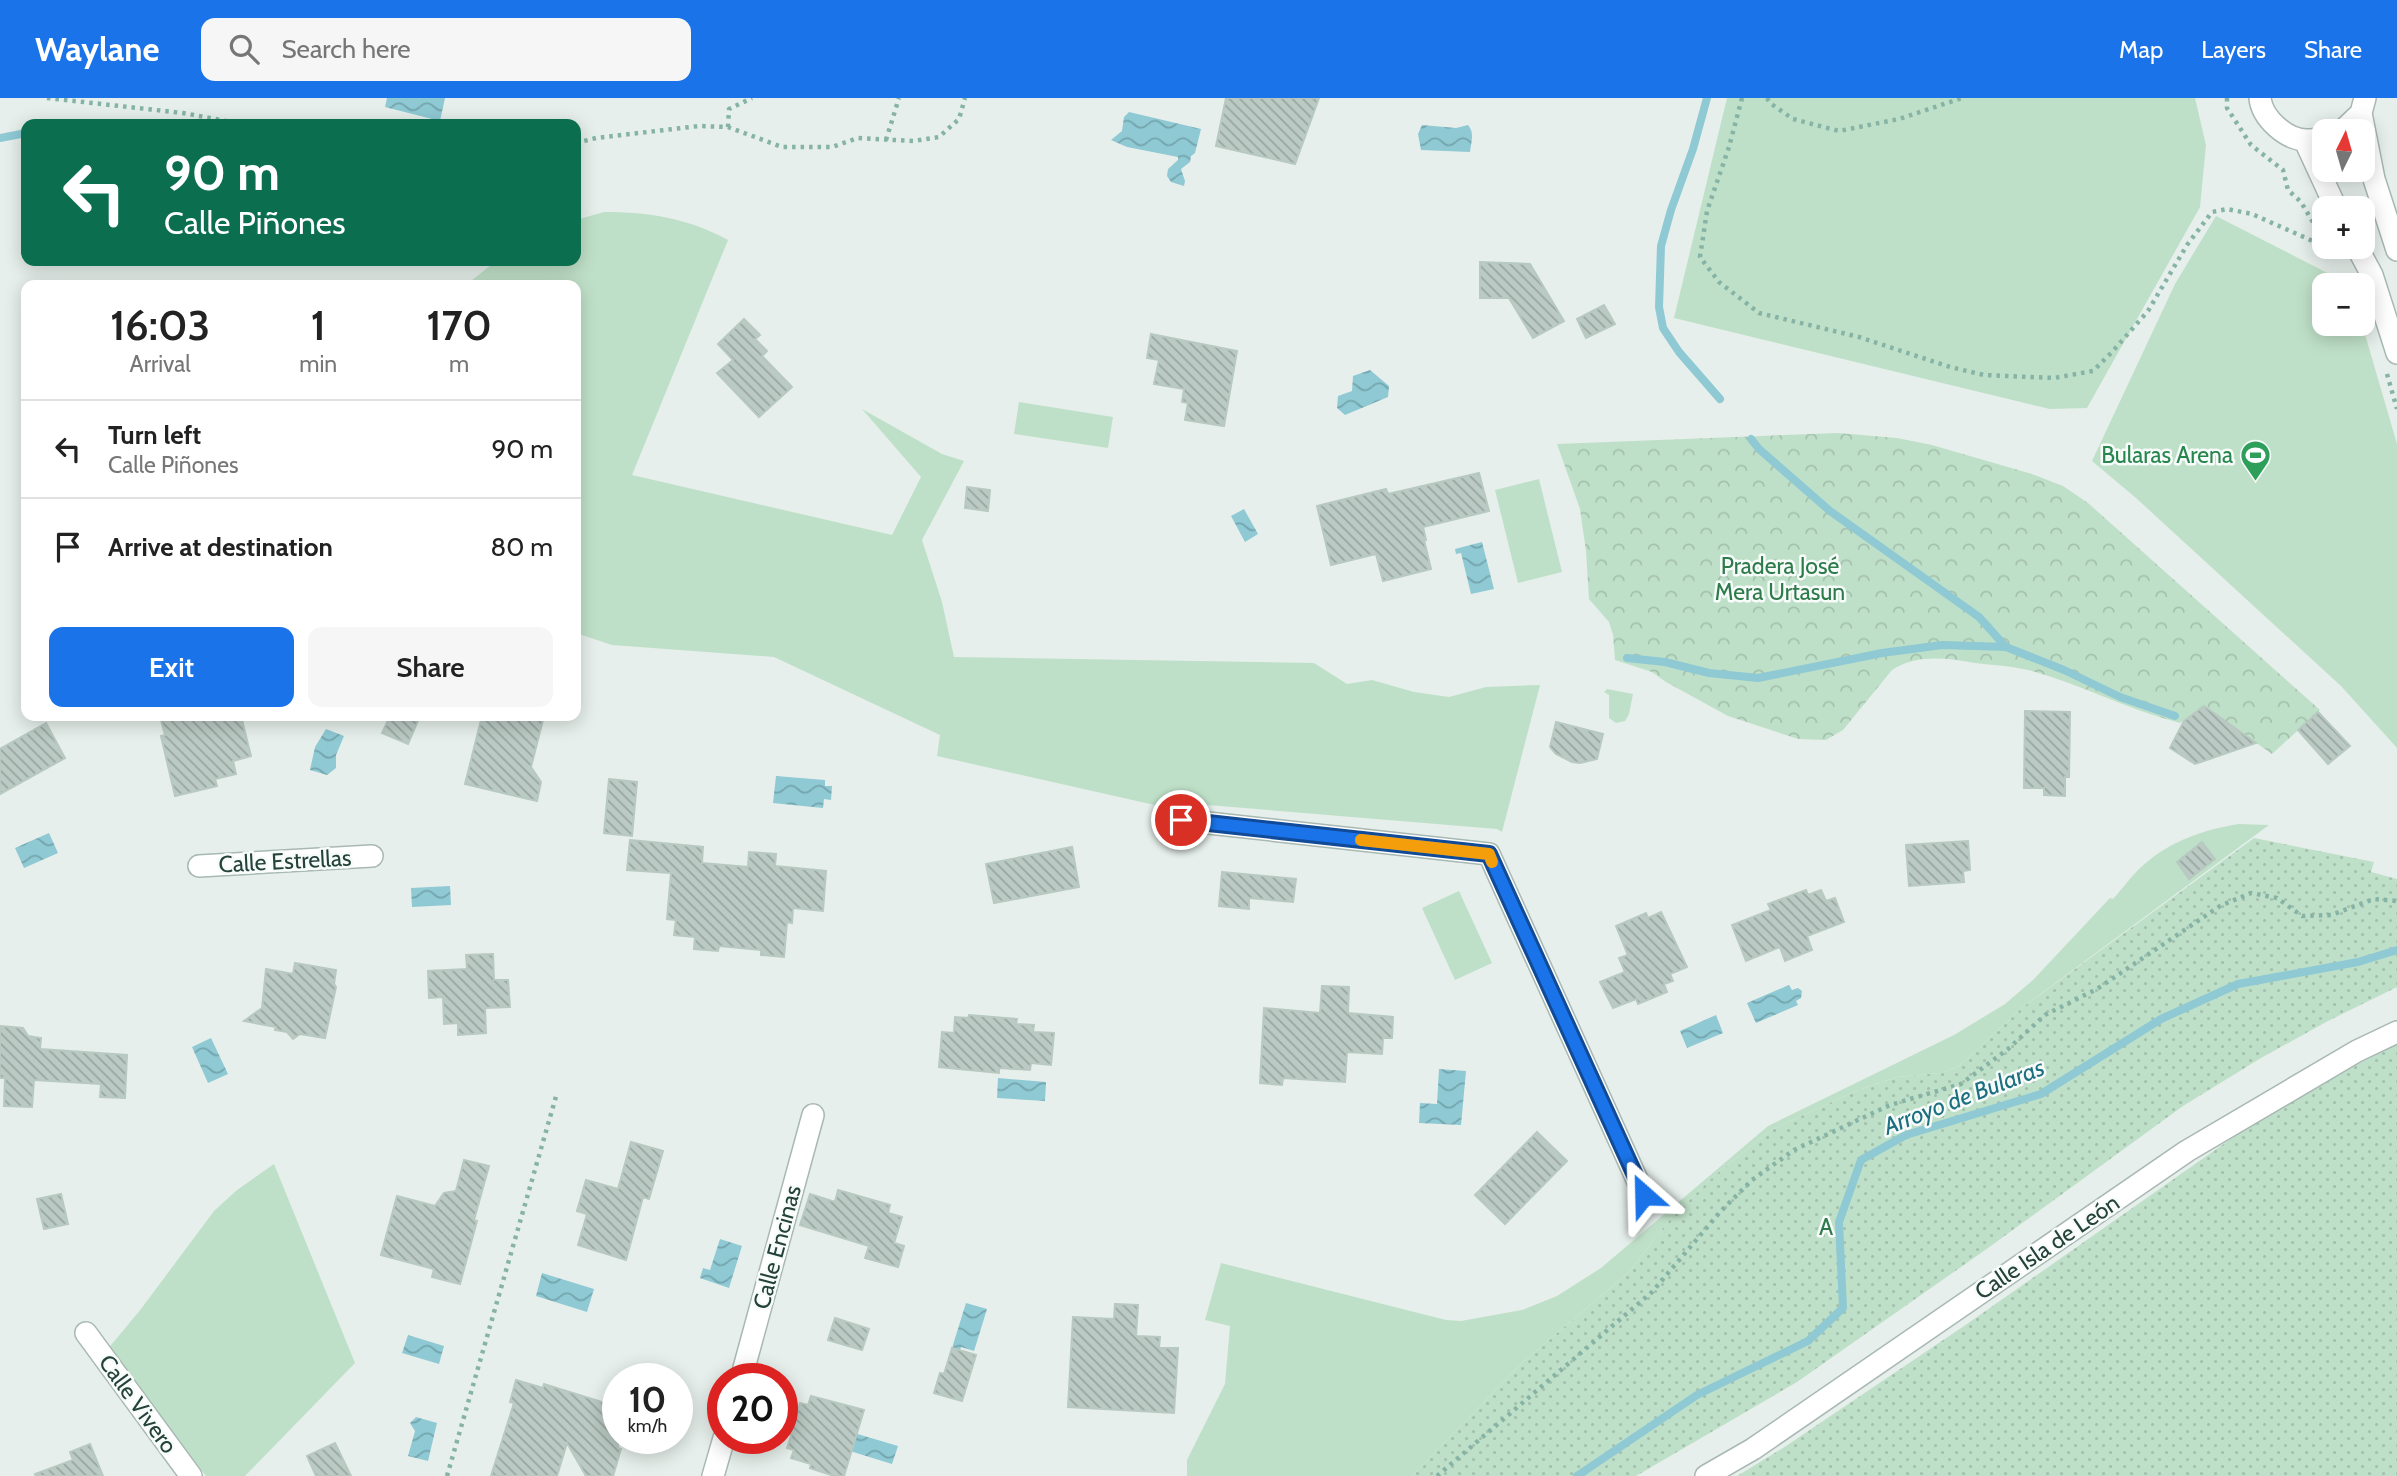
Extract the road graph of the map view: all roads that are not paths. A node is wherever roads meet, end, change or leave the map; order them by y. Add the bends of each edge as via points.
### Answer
1 (2260, 98) edge
2 (2363, 106) edge
3 (2312, 138) edge
4 (2397, 250) edge
5 (2363, 259) edge
6 (2397, 353) edge
7 (1181, 820) dead end
8 (372, 856) dead end
9 (199, 866) dead end
10 (2397, 1032) edge
11 (813, 1115) dead end
12 (1644, 1195) dead end
13 (86, 1333) dead end
14 (745, 1363) edge
15 (719, 1454) edge
16 (191, 1476) edge
17 (713, 1476) edge
18 (1706, 1476) edge

1 - 3 street via 2261,107 2278,130
2 - 4 street via 2374,179
5 - 6 street
7 - 12 street via 1489,854
8 - 9 street, Calle Estrellas
10 - 18 street, Calle Isla de León via 2187,1151 1753,1449
11 - 14 street, Calle Encinas
13 - 16 street, Calle Vivero
15 - 17 street

